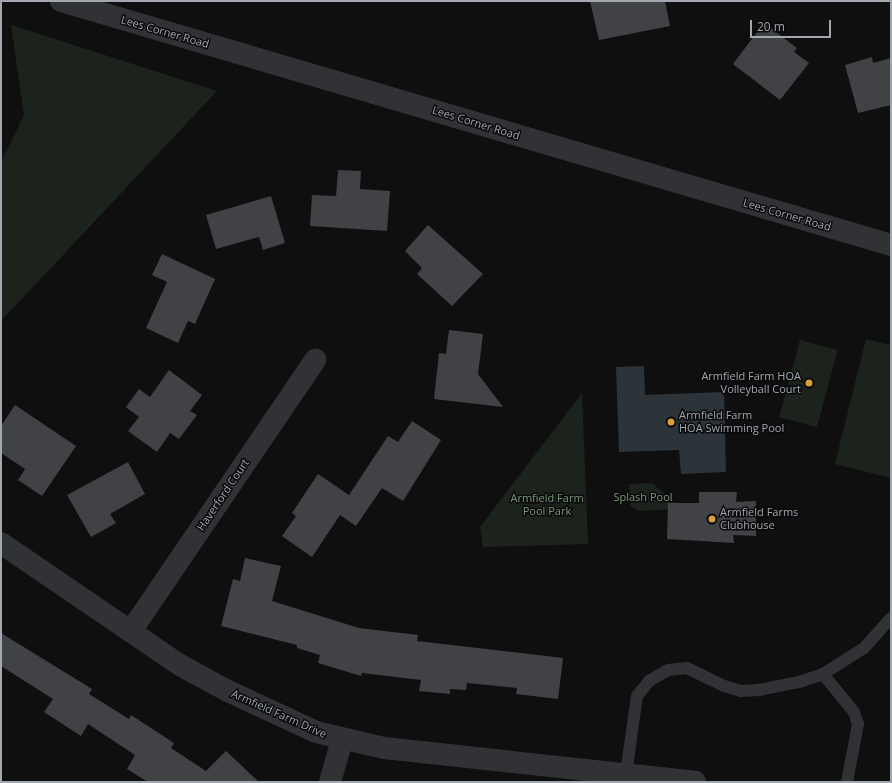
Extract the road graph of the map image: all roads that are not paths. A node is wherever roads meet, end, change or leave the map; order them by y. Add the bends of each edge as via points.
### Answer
1 (61, 1) edge
2 (891, 245) edge
3 (315, 360) dead end
4 (1, 543) edge
5 (891, 618) edge
6 (131, 631) junction
7 (823, 674) junction
8 (342, 740) junction
9 (626, 774) junction
10 (330, 782) edge
11 (695, 782) edge
12 (847, 782) edge

1 - 2 street, Lees Corner Road
3 - 6 street, Haverford Court
4 - 6 street, Armfield Farm Drive
5 - 7 lane via 864,648
6 - 8 street, Armfield Farm Drive via 180,665 226,690 316,732
7 - 9 lane via 778,687 741,691 724,686 687,668 668,670 649,681 637,696
7 - 12 lane via 854,712 858,724
8 - 9 street, Armfield Farm Drive via 384,748
8 - 10 street
9 - 11 street, Armfield Farm Drive

